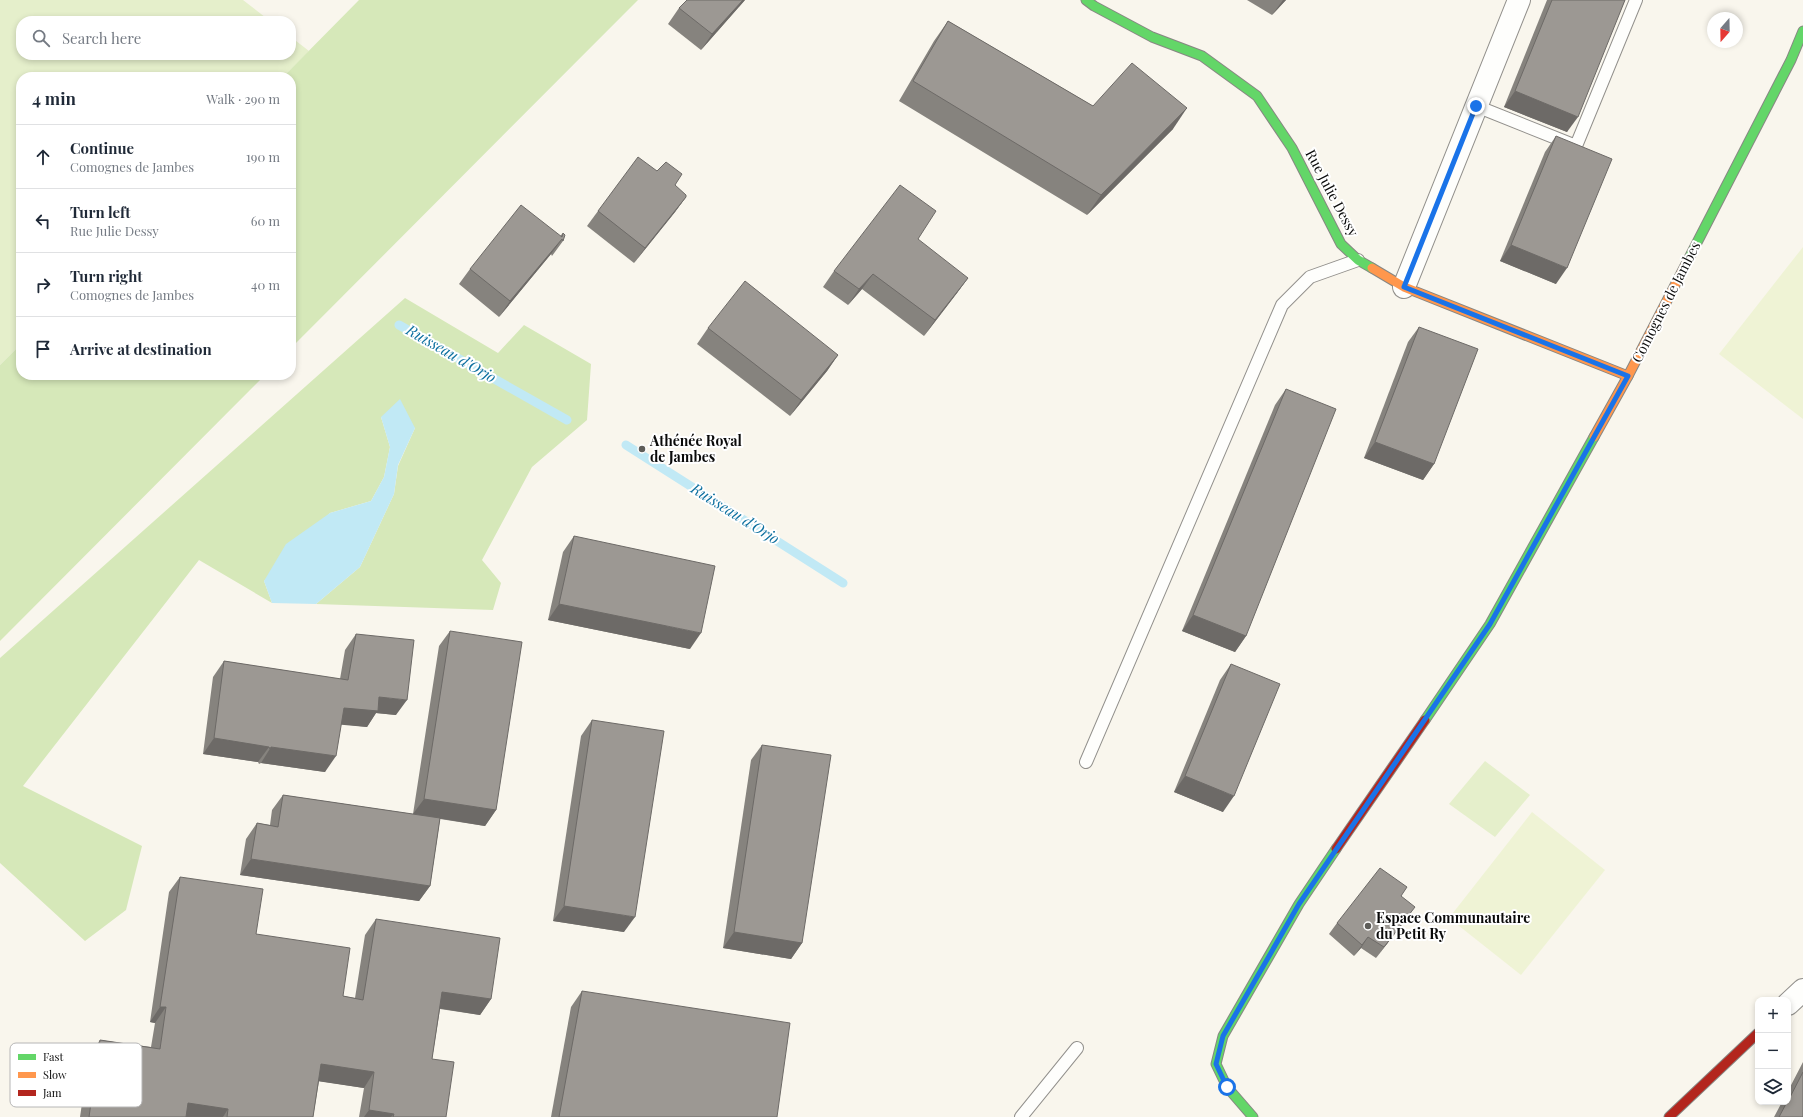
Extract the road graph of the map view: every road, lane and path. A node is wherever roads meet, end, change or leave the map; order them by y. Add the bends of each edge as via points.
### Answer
1 (1086, 0) edge
2 (1519, 0) edge
3 (1636, 0) edge
4 (1803, 31) edge
5 (1476, 106) junction
6 (1358, 260) junction
7 (1404, 287) junction
8 (1628, 376) junction
9 (1086, 762) dead end
10 (1803, 990) edge
11 (1791, 1001) edge
12 (1755, 1036) edge
13 (1077, 1048) dead end
14 (1020, 1117) edge
15 (1253, 1117) edge
16 (1670, 1117) edge

1 - 6 street, Rue Julie Dessy via 1152,37 1202,56 1257,96 1292,148 1341,244
2 - 5 street
3 - 5 lane via 1576,146
4 - 8 street, Comognes de Jambes via 1791,60
5 - 7 street
6 - 7 street, Rue Julie Dessy
6 - 9 lane via 1310,277 1282,305
7 - 8 street, Rue Julie Dessy
8 - 15 street, Comognes de Jambes via 1490,624 1299,904 1223,1036 1216,1064 1227,1087
10 - 11 street
12 - 16 street
13 - 14 lane

